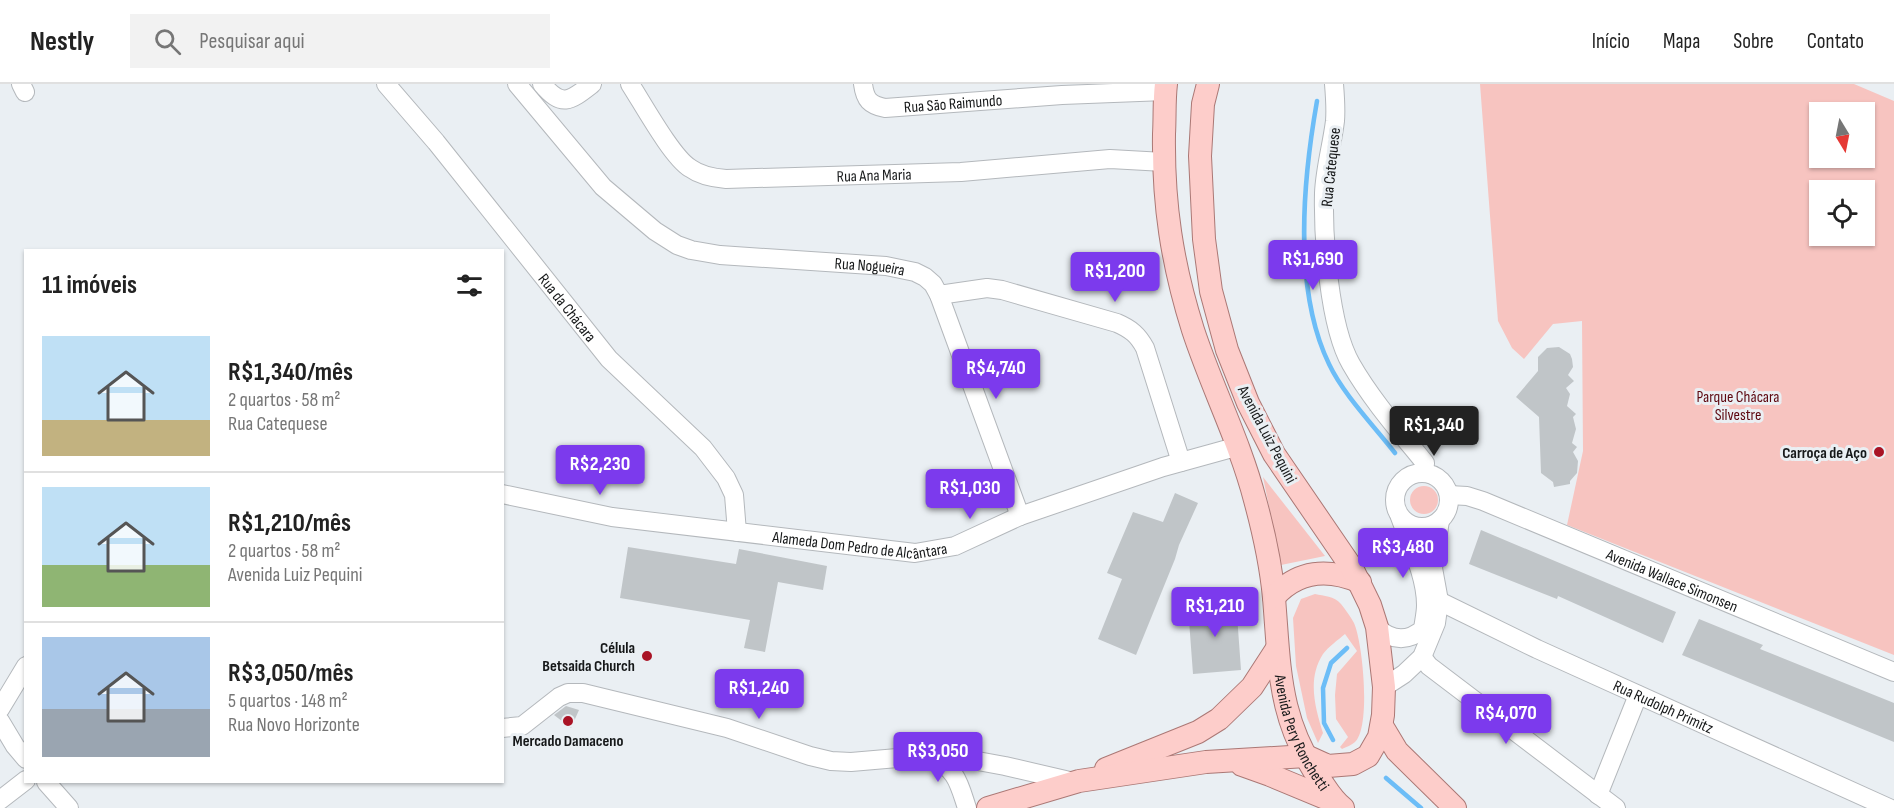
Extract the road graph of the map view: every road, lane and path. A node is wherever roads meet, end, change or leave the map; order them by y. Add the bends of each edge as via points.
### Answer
1 (517, 84) edge
2 (542, 84) edge
3 (592, 84) edge
4 (630, 84) edge
5 (863, 84) edge
6 (1334, 84) edge
7 (394, 86) edge
8 (1166, 88) edge
9 (1061, 90) edge
10 (1205, 91) edge
11 (1164, 162) junction
12 (939, 295) junction
13 (1239, 446) junction
14 (1181, 462) junction
15 (1424, 473) junction
16 (504, 494) edge
17 (1449, 495) junction
18 (1020, 516) junction
19 (1400, 517) junction
20 (1440, 520) junction
21 (737, 532) junction
22 (1360, 582) junction
23 (1274, 597) junction
24 (1439, 602) junction
25 (1377, 627) junction
26 (1276, 650) junction
27 (1422, 657) junction
28 (24, 669) edge
29 (1894, 672) edge
30 (1384, 687) junction
31 (1638, 695) junction
32 (0, 709) edge
33 (0, 721) edge
34 (1382, 726) junction
35 (504, 728) edge
36 (14, 750) edge
37 (1306, 756) junction
38 (932, 758) junction
39 (1225, 761) junction
40 (1005, 766) junction
41 (24, 782) edge
42 (1076, 782) junction
43 (47, 783) edge
44 (1598, 795) junction
45 (1018, 799) junction
46 (0, 800) edge
47 (964, 800) edge
48 (62, 805) edge
49 (1339, 805) edge
50 (988, 808) edge
51 (1455, 808) edge
52 (1616, 808) edge
53 (1889, 808) edge

1 - 12 street, Rua Nogueira via 603,187 677,245 720,255 886,266 925,277
2 - 3 street via 552,95 567,100
4 - 11 street, Rua Ana Maria via 674,153 688,168 707,177 961,172 1110,159
5 - 9 street, Rua São Raimundo via 867,101 885,108
6 - 15 street, Rua Catequese via 1335,117 1324,209 1335,318 1351,364 1425,463
7 - 21 street, Rua da Chácara via 609,359 709,456 726,478 734,495
8 - 9 street, Rua São Raimundo
8 - 11 main road, Avenida Luiz Pequini
10 - 22 main road, Avenida Luiz Pequini via 1200,156 1204,239 1211,291 1227,350 1274,454
11 - 13 main road, Avenida Luiz Pequini via 1169,237 1181,286 1193,330
12 - 14 street via 987,288 1002,290 1129,328 1145,348
12 - 18 street
13 - 14 street, Alameda Dom Pedro de Alcântara
13 - 23 main road, Avenida Luiz Pequini via 1267,548
14 - 18 street, Alameda Dom Pedro de Alcântara
15 - 17 street via 1443,482
15 - 19 street via 1411,476 1401,485 1396,497
16 - 21 street, Alameda Dom Pedro de Alcântara via 612,517
17 - 20 street via 1448,509
17 - 29 street, Avenida Wallace Simonsen via 1467,496 1497,506
18 - 21 street, Alameda Dom Pedro de Alcântara via 955,546 915,553
19 - 20 street via 1424,527
19 - 25 street via 1425,592 1423,629 1400,639 1387,636
20 - 24 street via 1433,568
22 - 23 main road via 1318,573 1289,582
22 - 25 main road, Avenida Luiz Pequini
23 - 26 main road, Avenida Luiz Pequini
24 - 27 street via 1436,623
24 - 31 street, Rua Rudolph Primitz
25 - 30 main road, Avenida Luiz Pequini
26 - 37 main road, Avenida Pery Ronchetti via 1288,715
26 - 42 main road, Avenida Luiz Pequini via 1252,687 1220,719 1198,732
27 - 30 street
27 - 44 street
28 - 32 street
30 - 34 main road, Avenida Luiz Pequini
31 - 44 street
31 - 53 street, Rua Rudolph Primitz
33 - 36 street
34 - 37 main road, Avenida Luiz Pequini via 1368,756 1353,764 1328,766
34 - 51 main road via 1397,752
35 - 38 street via 522,726 568,693 583,693 727,728 831,761
37 - 39 main road, Avenida Luiz Pequini
37 - 49 main road, Avenida Pery Ronchetti
38 - 40 street via 956,757
38 - 47 street via 951,769
39 - 42 main road, Avenida Luiz Pequini
39 - 49 main road via 1270,775
40 - 42 street
40 - 45 street via 1017,777
40 - 47 street via 976,770 968,777
41 - 46 street
42 - 45 main road, Avenida Luiz Pequini
43 - 48 street
44 - 52 street
45 - 50 main road, Avenida Luiz Pequini

